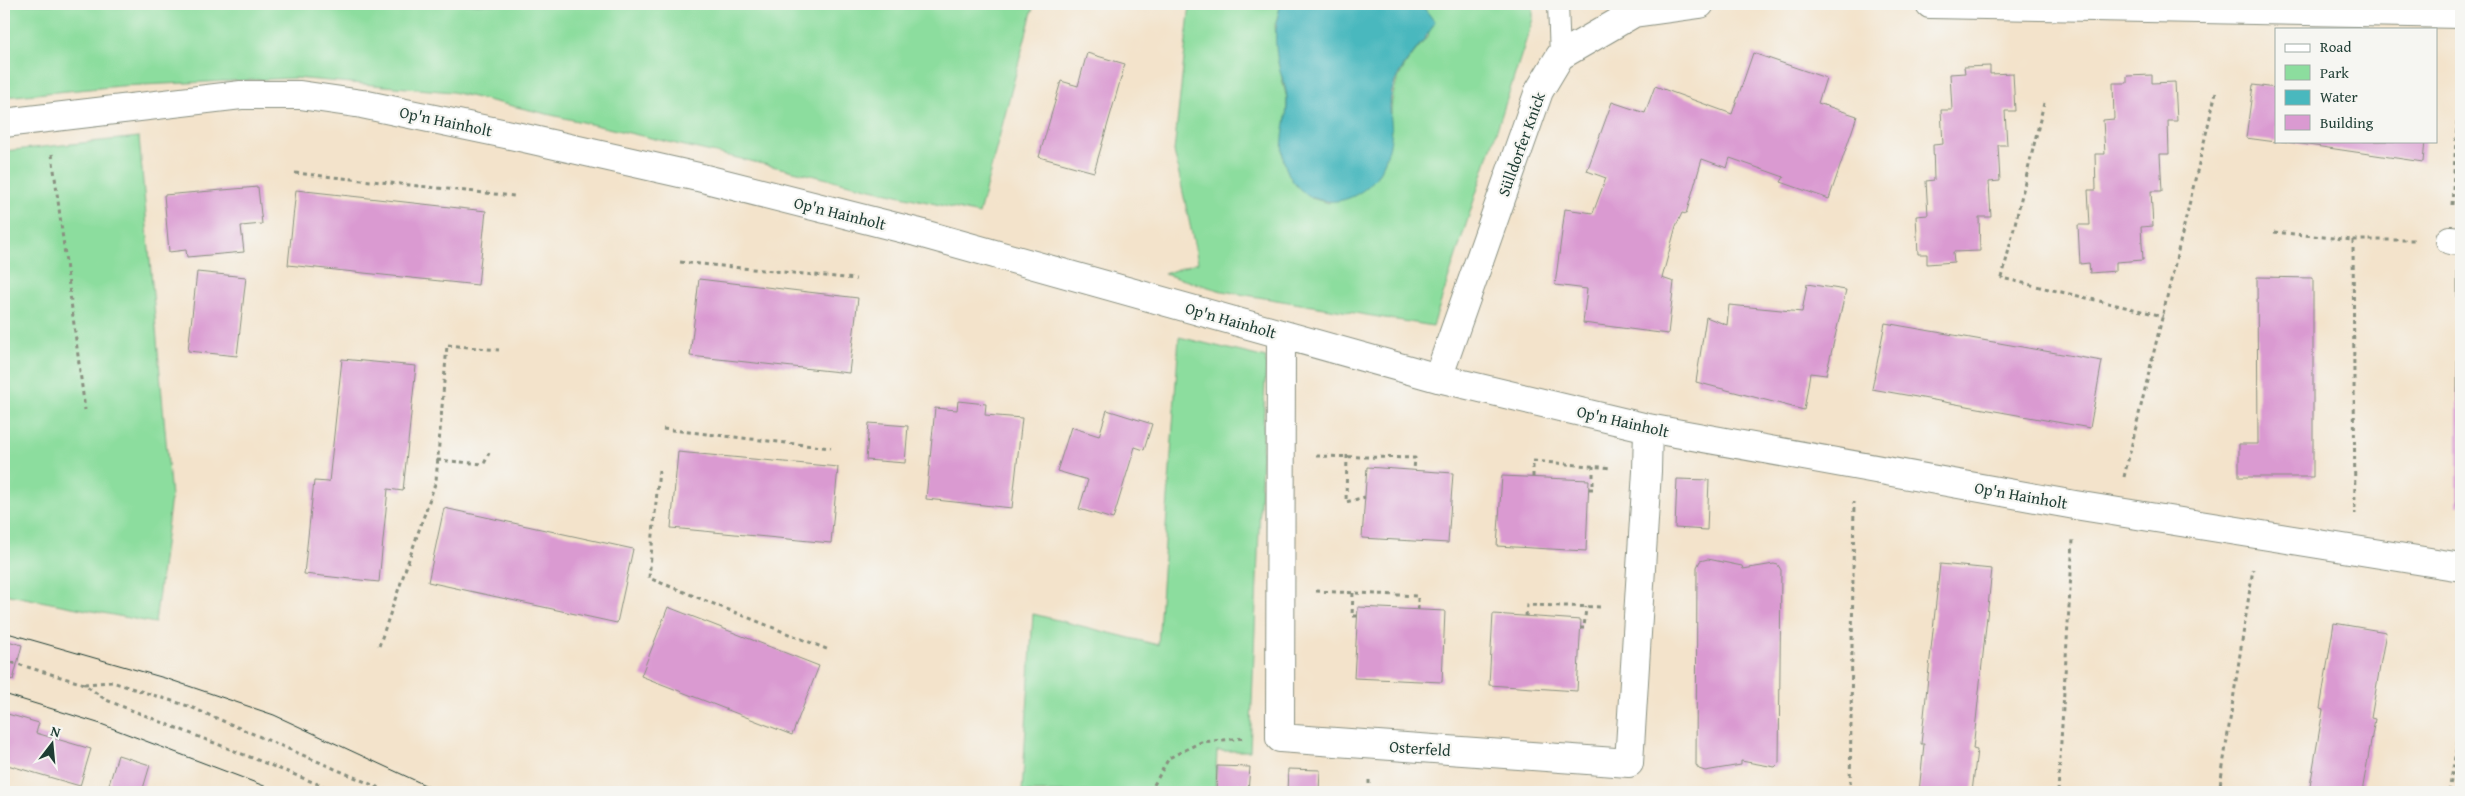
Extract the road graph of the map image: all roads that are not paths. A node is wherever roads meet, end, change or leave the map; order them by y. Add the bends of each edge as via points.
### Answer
1 (1558, 4) edge
2 (1700, 4) edge
3 (1930, 4) edge
4 (2461, 14) edge
5 (1560, 56) junction
6 (4, 123) edge
7 (1281, 334) junction
8 (1438, 378) junction
9 (1648, 428) junction
10 (2461, 566) edge

1 - 5 lane
2 - 5 street, Sülldorfer Knick via 1634,13
3 - 4 street
5 - 8 street, Sülldorfer Knick via 1539,91
6 - 7 street, Op'n Hainholt via 241,95 300,95 362,104 698,177 916,232
7 - 8 street, Op'n Hainholt
7 - 9 street, Osterfeld via 1280,738 1629,763
8 - 9 street, Op'n Hainholt
9 - 10 street, Op'n Hainholt via 2075,505

